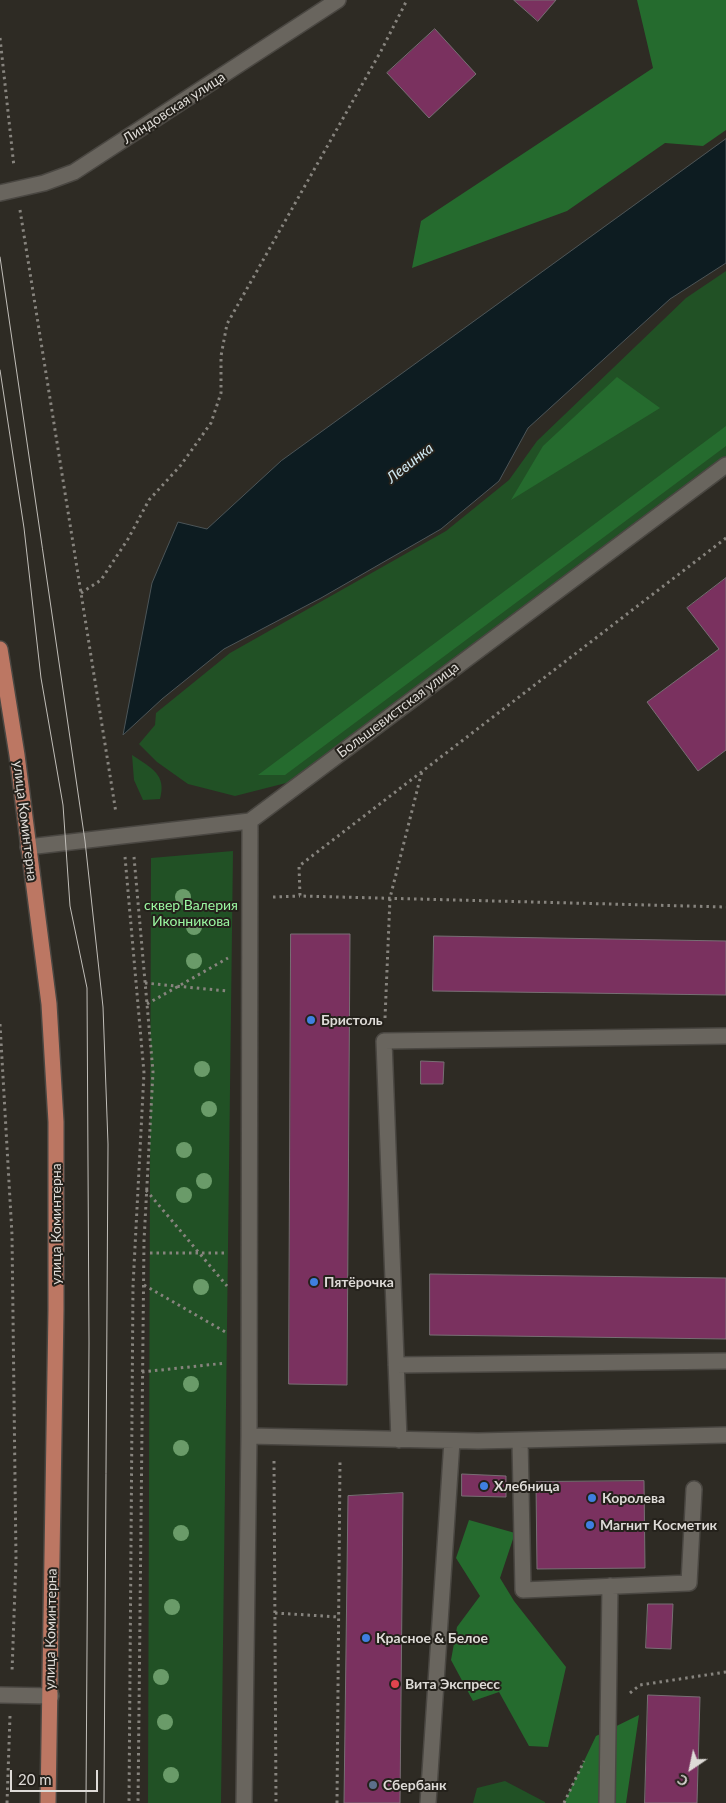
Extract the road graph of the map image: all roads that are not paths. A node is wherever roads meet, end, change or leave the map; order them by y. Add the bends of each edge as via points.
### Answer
1 (338, 0) edge
2 (0, 193) edge
3 (726, 466) edge
4 (0, 650) edge
5 (250, 821) junction
6 (28, 847) junction
7 (726, 1036) edge
8 (726, 1362) edge
9 (396, 1365) junction
10 (726, 1435) edge
11 (249, 1436) junction
12 (399, 1440) junction
13 (520, 1440) junction
14 (452, 1441) junction
15 (694, 1489) dead end
16 (610, 1586) junction
17 (5, 1695) edge
18 (51, 1696) junction
19 (48, 1803) edge
20 (244, 1803) edge
21 (428, 1803) edge
22 (608, 1803) edge

1 - 2 street, Линдовская улица via 74,172
3 - 5 street, Большевистская улица
4 - 6 main road, улица Коминтерна
5 - 6 street, Большевистская улица
5 - 11 street
6 - 18 main road, улица Коминтерна via 50,1004 56,1122
7 - 9 street via 384,1041
8 - 9 street
9 - 12 street
10 - 13 street
11 - 12 street
11 - 20 street
12 - 14 street
13 - 14 street
13 - 16 street via 522,1590
14 - 21 street
15 - 16 street via 688,1583
16 - 22 street
17 - 18 street
18 - 19 main road, улица Коминтерна

